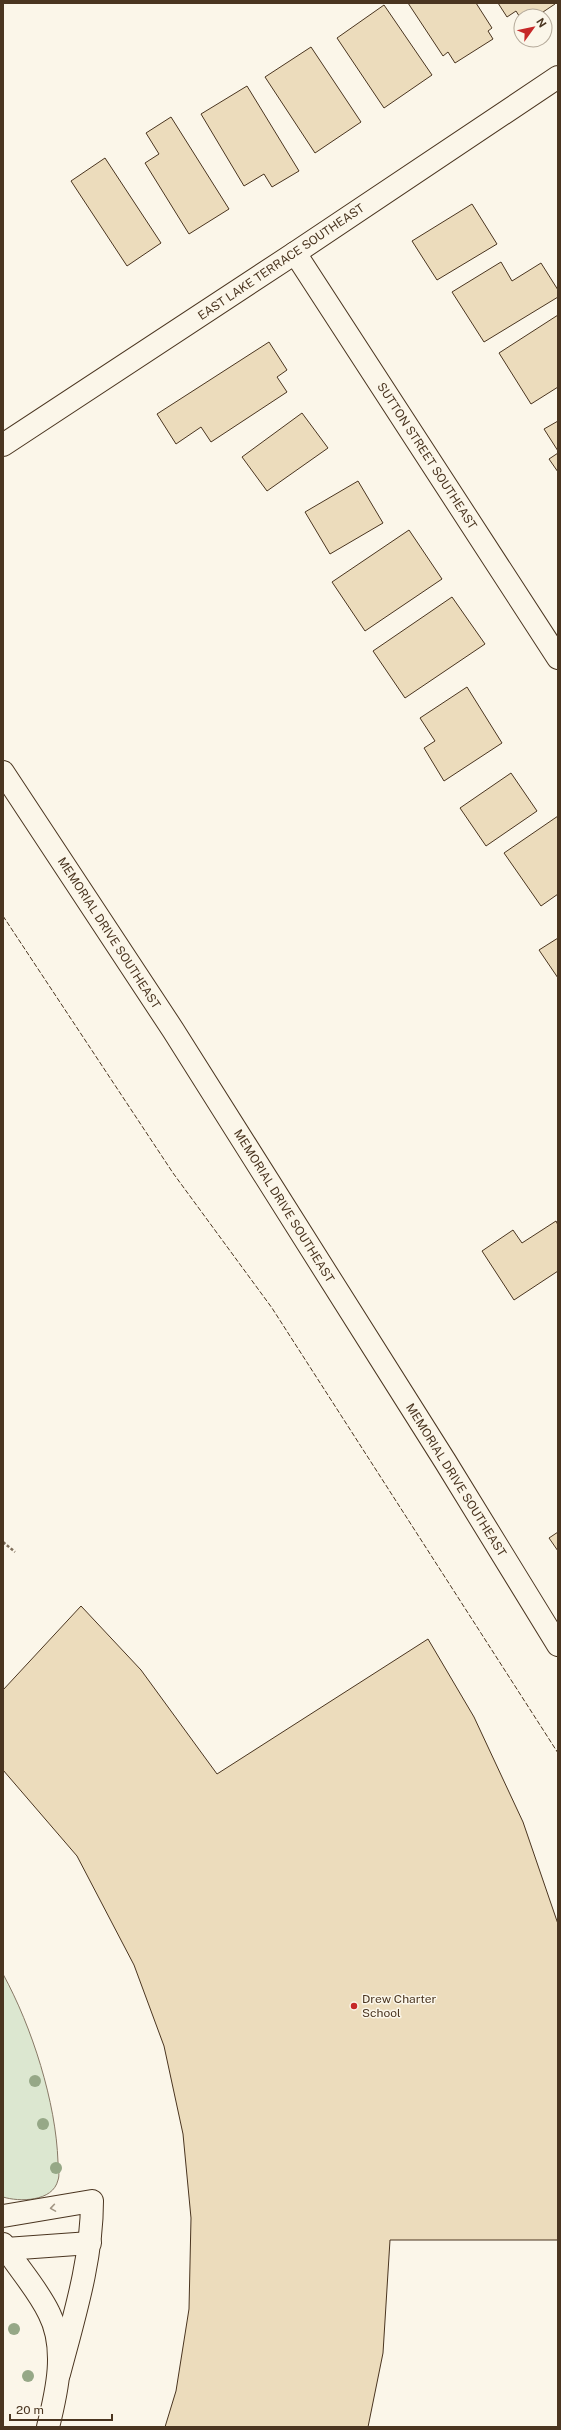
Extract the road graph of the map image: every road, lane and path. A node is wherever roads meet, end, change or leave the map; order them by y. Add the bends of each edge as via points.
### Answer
1 (558, 77) edge
2 (296, 253) junction
3 (3, 445) edge
4 (558, 658) edge
5 (3, 772) edge
6 (3, 1542) edge
7 (15, 1552) dead end
8 (558, 1645) edge
9 (3, 2216) edge
10 (90, 2243) junction
11 (5, 2246) edge
12 (59, 2374) junction
13 (48, 2427) edge

1 - 2 street, EAST LAKE TERRACE SOUTHEAST
2 - 3 street, EAST LAKE TERRACE SOUTHEAST
2 - 4 street, SUTTON STREET SOUTHEAST
5 - 8 street, MEMORIAL DRIVE SOUTHEAST via 173,1030
6 - 7 path
10 -> 9 street via 92,2201
10 - 11 street
10 - 12 street via 82,2287
11 - 12 street via 50,2313 58,2345
12 - 13 street

